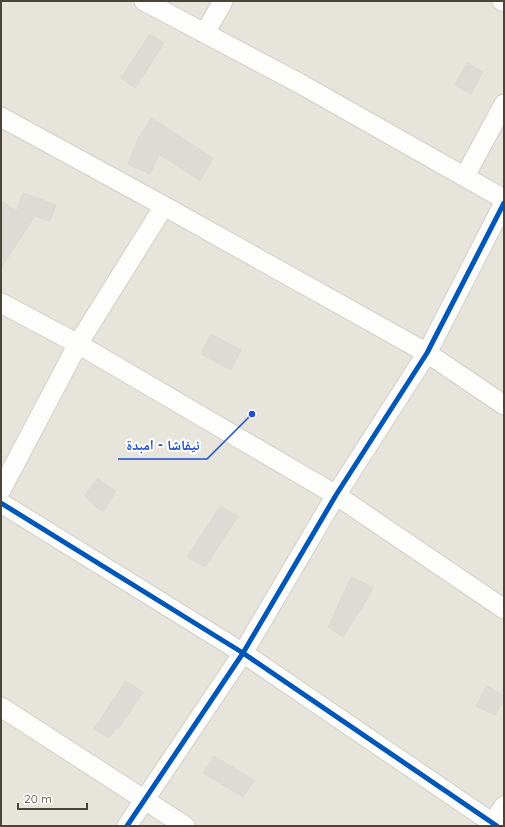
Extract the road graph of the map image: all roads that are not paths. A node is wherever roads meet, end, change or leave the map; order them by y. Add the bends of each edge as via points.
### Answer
1 (144, 1) edge
2 (223, 1) edge
3 (205, 33) junction
4 (504, 104) edge
5 (1, 117) edge
6 (465, 176) junction
7 (504, 199) edge
8 (504, 202) edge
9 (164, 206) junction
10 (1, 303) edge
11 (78, 344) junction
12 (427, 353) junction
13 (504, 405) edge
14 (1, 490) edge
15 (336, 495) junction
16 (1, 503) edge
17 (504, 609) edge
18 (243, 653) junction
19 (1, 707) edge
20 (144, 798) junction
21 (504, 806) edge
22 (494, 825) edge
23 (127, 826) edge
24 (185, 826) edge

1 - 3 street
2 - 3 street
3 - 6 street
4 - 6 street
5 - 9 street
6 - 7 street
8 - 12 street
9 - 11 street
9 - 12 street
10 - 11 street
11 - 14 street
11 - 15 street
12 - 13 street
12 - 15 street
15 - 17 street
15 - 18 street
16 - 18 street
18 - 20 street
18 - 22 street
19 - 20 street
20 - 23 street
20 - 24 street
21 - 22 street

